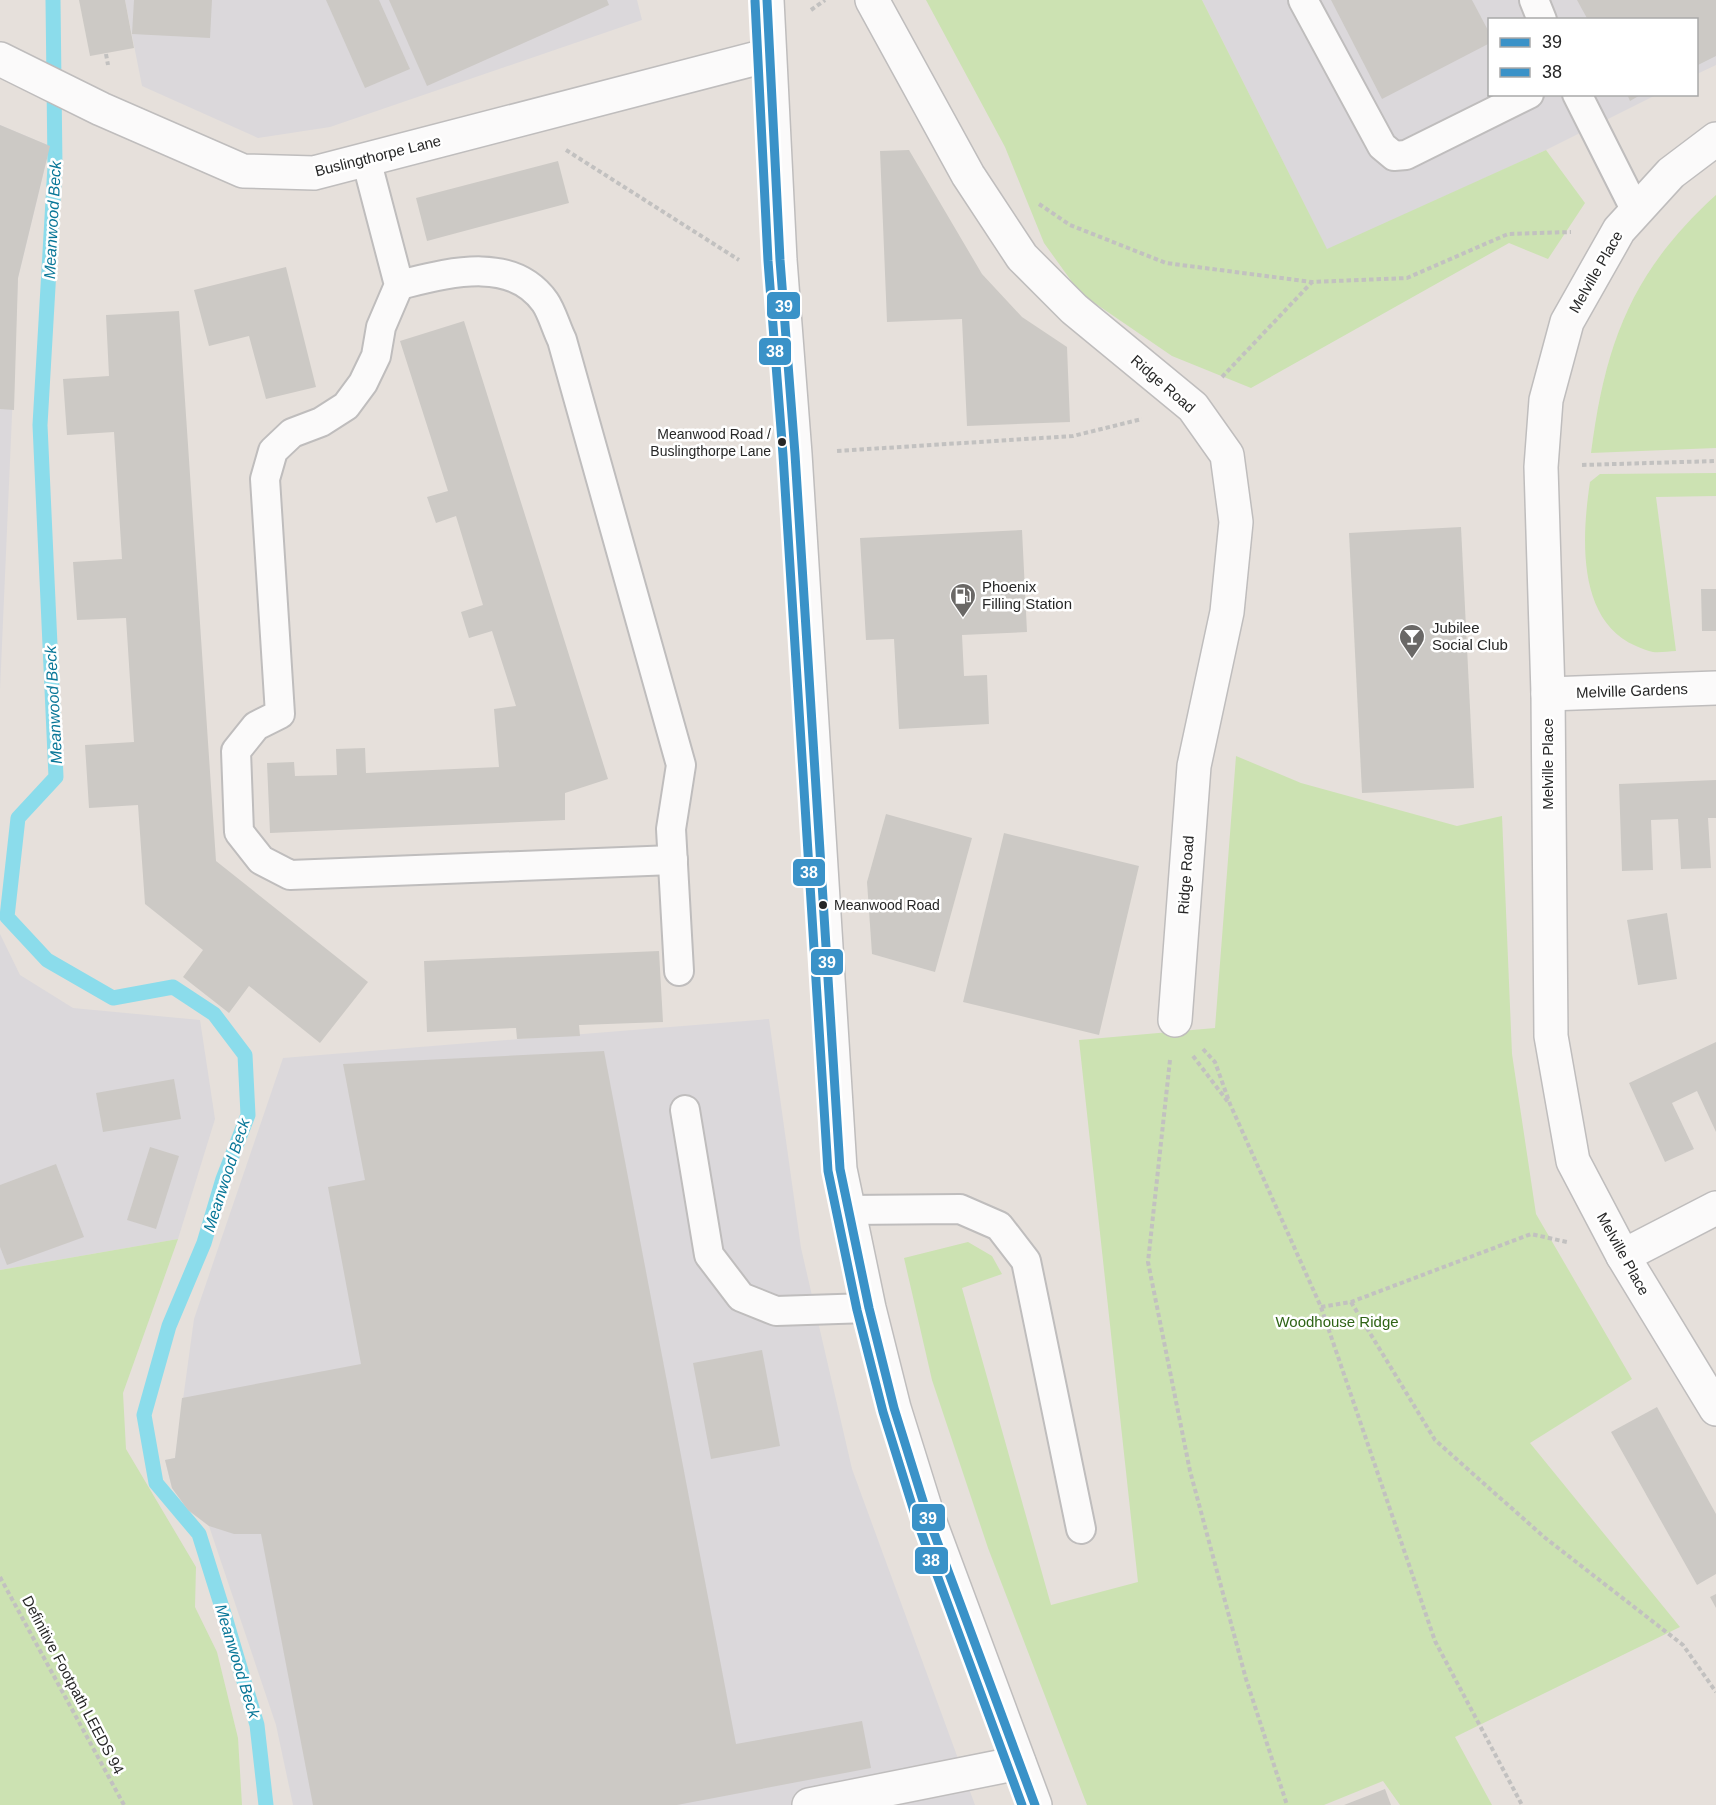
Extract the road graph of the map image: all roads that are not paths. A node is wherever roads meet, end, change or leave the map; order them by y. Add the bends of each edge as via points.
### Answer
1 (767, 0) edge
2 (872, 0) edge
3 (1302, 0) edge
4 (1534, 0) edge
5 (1541, 18) edge
6 (769, 55) junction
7 (0, 59) edge
8 (1525, 96) edge
9 (1578, 96) edge
10 (1716, 139) edge
11 (366, 159) junction
12 (1627, 221) junction
13 (399, 285) junction
14 (1716, 688) edge
15 (1548, 694) junction
16 (673, 860) junction
17 (679, 971) dead end
18 (1175, 1020) road end
19 (685, 1110) dead end
20 (1716, 1208) edge
21 (848, 1210) junction
22 (1623, 1256) junction
23 (869, 1308) junction
24 (1716, 1409) edge
25 (1081, 1529) dead end
26 (1018, 1763) junction
27 (809, 1805) edge
28 (1035, 1805) edge

1 - 6 street
2 - 18 street, Ridge Road via 968,176 1022,257 1074,309 1193,407 1227,455 1236,522 1227,612 1194,766
3 - 8 lane via 1382,146 1394,156 1406,155
4 - 5 lane
6 - 11 street, Buslingthorpe Lane
6 - 21 street via 840,1170
7 - 11 street, Buslingthorpe Lane via 243,171 314,173
9 - 12 lane
10 - 12 street, Melville Place via 1671,173
11 - 13 lane
12 - 15 street, Melville Place via 1567,322 1546,400 1541,467
13 - 16 lane via 444,274 492,271 522,280 545,302 562,340 681,765 671,829
13 - 16 lane via 363,383 346,406 321,422 292,433 273,451 265,478 280,714 256,726 236,751 239,832 261,860 290,875
14 - 15 street, Melville Gardens
15 - 22 street, Melville Place via 1551,1036 1573,1161
16 - 17 lane
19 - 23 lane via 709,1255 741,1297 776,1311
20 - 22 street
21 - 23 street
21 - 25 lane via 960,1209 999,1226 1026,1262
22 - 24 street, Melville Place
23 - 26 street via 894,1408 928,1517
26 - 27 street
26 - 28 street

